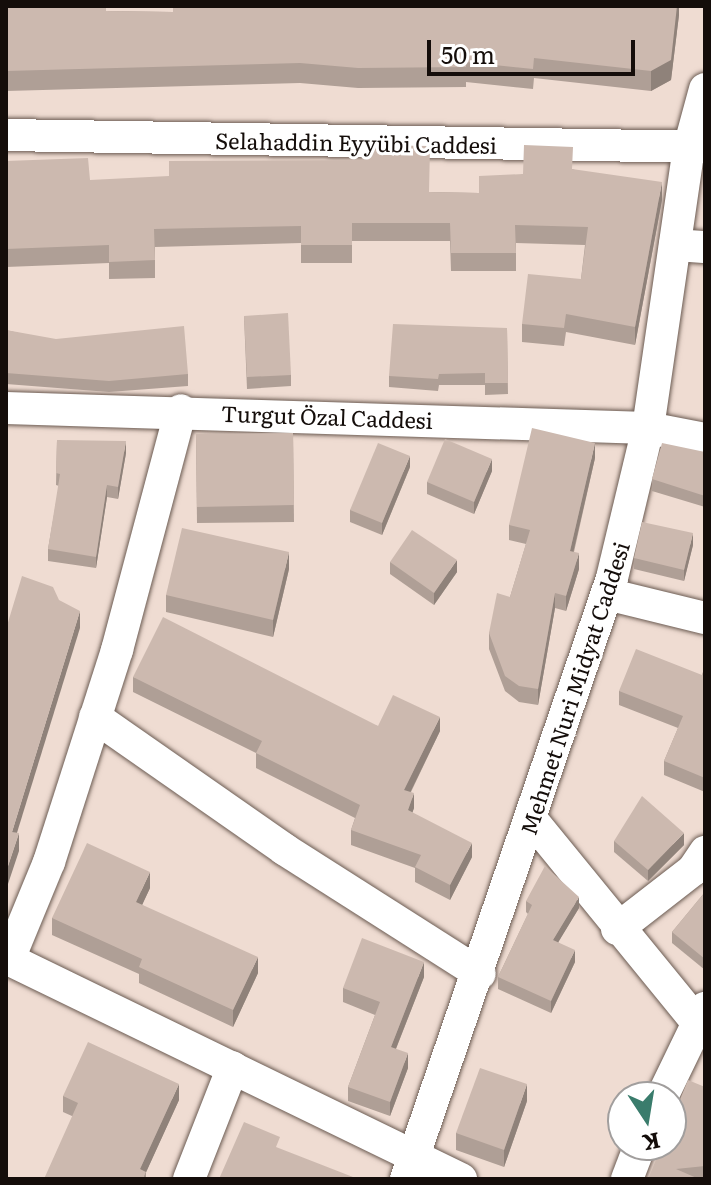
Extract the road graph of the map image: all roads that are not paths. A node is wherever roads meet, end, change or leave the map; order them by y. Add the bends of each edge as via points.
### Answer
1 (705, 89) edge
2 (6, 135) edge
3 (697, 148) edge
4 (690, 246) edge
5 (6, 408) edge
6 (181, 410) junction
7 (648, 428) junction
8 (705, 439) edge
9 (607, 594) junction
10 (705, 618) edge
11 (95, 717) junction
12 (532, 820) junction
13 (705, 852) edge
14 (617, 929) junction
15 (7, 959) edge
16 (480, 974) junction
17 (700, 1014) edge
18 (233, 1067) junction
19 (669, 1081) edge
20 (409, 1167) edge
21 (189, 1179) edge
22 (461, 1179) edge

1 - 3 street, Mehmet Nuri Midyat Caddesi
2 - 3 street, Selahaddin Eyyübi Caddesi
3 - 4 street, Mehmet Nuri Midyat Caddesi
4 - 7 street, Mehmet Nuri Midyat Caddesi
5 - 6 street, Turgut Özal Caddesi
6 - 7 street, Turgut Özal Caddesi
6 - 11 street
7 - 8 street, Turgut Özal Caddesi
7 - 9 street, Mehmet Nuri Midyat Caddesi
9 - 10 street
9 - 12 street, Mehmet Nuri Midyat Caddesi
11 - 15 street via 49,862
11 - 16 street via 284,849
12 - 14 street
12 - 16 street, Mehmet Nuri Midyat Caddesi
13 - 14 street via 693,870
14 - 17 street
15 - 18 street
16 - 20 street, Mehmet Nuri Midyat Caddesi
17 - 19 street
18 - 20 street
18 - 21 street
20 - 22 street

